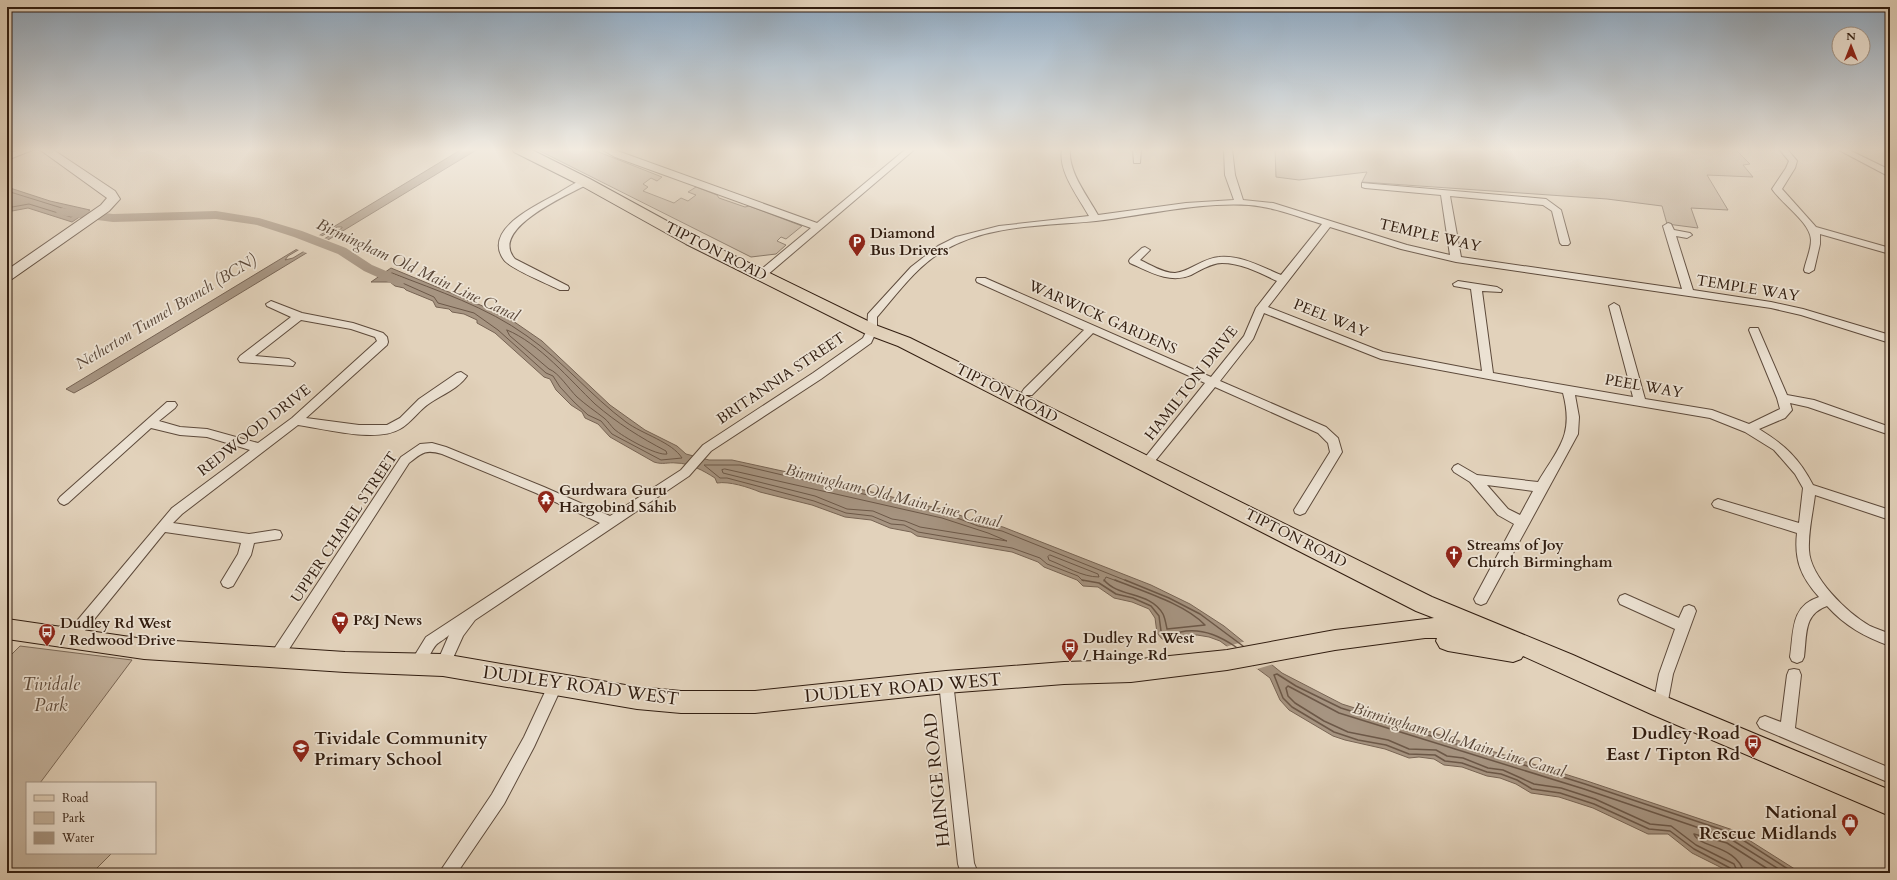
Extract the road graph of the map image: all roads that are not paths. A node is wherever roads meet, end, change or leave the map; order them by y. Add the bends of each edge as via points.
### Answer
1 (105, 190) edge
2 (571, 190) edge
3 (600, 190) edge
4 (715, 190) edge
5 (862, 190) edge
6 (1080, 190) edge
7 (1235, 190) edge
8 (1423, 190) edge
9 (1778, 190) edge
10 (1445, 192) junction
11 (1239, 201) junction
12 (1095, 218) junction
13 (1328, 223) junction
14 (818, 227) junction
15 (1813, 229) junction
16 (1687, 235) dead end
17 (1565, 243) dead end
18 (1145, 250) dead end
19 (1890, 251) edge
20 (1456, 259) junction
21 (1809, 270) dead end
22 (10, 272) edge
23 (762, 274) junction
24 (981, 280) dead end
25 (1283, 280) junction
26 (1458, 284) dead end
27 (1476, 287) junction
28 (564, 288) dead end
29 (1498, 290) dead end
30 (1689, 294) junction
31 (271, 304) dead end
32 (1614, 306) dead end
33 (1261, 308) junction
34 (299, 316) junction
35 (1092, 328) junction
36 (872, 330) junction
37 (1754, 330) dead end
38 (1890, 339) edge
39 (289, 363) dead end
40 (461, 376) dead end
41 (1488, 376) junction
42 (1213, 383) junction
43 (1568, 390) junction
44 (1028, 392) dead end
45 (1783, 398) junction
46 (1640, 402) junction
47 (172, 405) dead end
48 (296, 421) junction
49 (149, 423) junction
50 (1749, 429) junction
51 (1890, 431) edge
52 (259, 448) junction
53 (1147, 463) junction
54 (1458, 469) dead end
55 (1474, 479) junction
56 (1541, 488) junction
57 (1809, 488) junction
58 (64, 500) dead end
59 (1718, 504) dead end
60 (1300, 510) dead end
61 (1890, 516) edge
62 (610, 522) junction
63 (1522, 522) junction
64 (162, 527) junction
65 (1804, 530) junction
66 (275, 535) dead end
67 (249, 539) junction
68 (228, 582) dead end
69 (1481, 599) dead end
70 (1625, 600) dead end
71 (1828, 600) junction
72 (1424, 604) junction
73 (1689, 611) dead end
74 (471, 615) junction
75 (1684, 627) junction
76 (1425, 628) junction
77 (7, 629) edge
78 (1496, 635) junction
79 (1360, 637) junction
80 (70, 639) junction
81 (1890, 640) edge
82 (277, 656) junction
83 (1797, 658) dead end
84 (1564, 662) junction
85 (417, 663) junction
86 (443, 665) junction
87 (1794, 675) dead end
88 (946, 682) junction
89 (556, 684) junction
90 (1660, 706) junction
91 (1766, 724) dead end
92 (1787, 732) junction
93 (1890, 776) edge
94 (1890, 802) edge
95 (447, 873) edge
96 (970, 873) edge

1 - 22 street via 114,199 105,208
2 - 28 street via 519,221 507,233 503,246 511,262
3 - 23 main road, TIPTON ROAD via 692,241
4 - 14 street
5 - 14 street
6 - 12 street
7 - 11 street
8 - 10 street
9 - 15 street
10 - 17 street via 1543,201 1556,210
10 - 20 street
11 - 12 street, TEMPLE WAY
11 - 13 street, TEMPLE WAY via 1270,205
12 - 36 street, TEMPLE WAY via 1007,227 974,235 940,248 926,259 872,316
13 - 20 street, TEMPLE WAY via 1404,247
13 - 25 street, HAMILTON DRIVE
14 - 23 street
15 - 19 street
15 - 21 street via 1816,239
16 - 30 street via 1669,229
18 - 25 street via 1134,261 1166,274 1180,275 1207,262 1227,260 1247,265
20 - 30 street, TEMPLE WAY
23 - 36 main road, TIPTON ROAD
24 - 35 street, WARWICK GARDENS
25 - 33 street, HAMILTON DRIVE
26 - 27 street
27 - 29 street
27 - 41 street
30 - 38 street, TEMPLE WAY via 1784,308
31 - 34 street, REDWOOD DRIVE
32 - 46 street
33 - 41 street, PEEL WAY via 1381,355
33 - 42 street, HAMILTON DRIVE via 1249,337
34 - 39 street via 244,359
34 - 48 street, REDWOOD DRIVE via 353,326 379,334 383,342
35 - 42 street, WARWICK GARDENS
35 - 44 street
36 - 53 main road, TIPTON ROAD via 904,342
36 - 62 street, BRITANNIA STREET via 867,340 705,450 685,473
37 - 45 street
40 - 48 street via 390,430 373,431
41 - 43 street, PEEL WAY
42 - 53 street, HAMILTON DRIVE
42 - 60 street, WARWICK GARDENS via 1322,430 1334,441 1336,452
43 - 46 street, PEEL WAY
43 - 56 street via 1574,412 1572,434
45 - 50 street via 1786,410 1781,415
45 - 51 street via 1810,403
46 - 50 street, PEEL WAY via 1712,414
47 - 49 street
48 - 52 street, REDWOOD DRIVE
49 - 52 street via 180,431 207,433
49 - 58 street
50 - 57 street, PEEL WAY via 1778,447 1800,471
52 - 64 street, REDWOOD DRIVE via 177,511
53 - 72 main road, TIPTON ROAD
54 - 55 street
55 - 56 street
55 - 63 street via 1503,512
56 - 63 street
57 - 61 street
57 - 65 street
59 - 65 street
62 - 74 street
62 - 82 street, UPPER CHAPEL STREET via 446,451 432,447 420,448 405,460
63 - 69 street
64 - 67 street
64 - 80 street, REDWOOD DRIVE
65 - 71 street via 1802,550 1806,568
66 - 67 street
67 - 68 street via 244,555
70 - 75 street
71 - 81 street via 1844,616 1865,630
71 - 83 street via 1813,605 1803,615
72 - 76 main road via 1430,618 1430,624
72 - 78 main road, TIPTON ROAD
73 - 75 street
74 - 85 street via 431,641
74 - 86 street via 458,632
75 - 90 street via 1666,674
76 - 78 main road via 1473,630
76 - 79 main road
77 - 80 main road, DUDLEY ROAD WEST
78 - 84 main road
79 - 84 main road via 1421,638 1468,643
79 - 88 main road, DUDLEY ROAD WEST via 1227,660 1130,671
80 - 82 main road, DUDLEY ROAD WEST via 144,649
82 - 85 main road, DUDLEY ROAD WEST via 345,662
84 - 90 main road
85 - 86 main road, DUDLEY ROAD WEST
86 - 89 main road, DUDLEY ROAD WEST
87 - 92 street
88 - 89 main road, DUDLEY ROAD WEST via 755,702 682,702 637,698
88 - 96 street, HAINGE ROAD via 966,864
89 - 95 street via 529,742 498,799
90 - 94 main road
91 - 92 street
92 - 93 street

